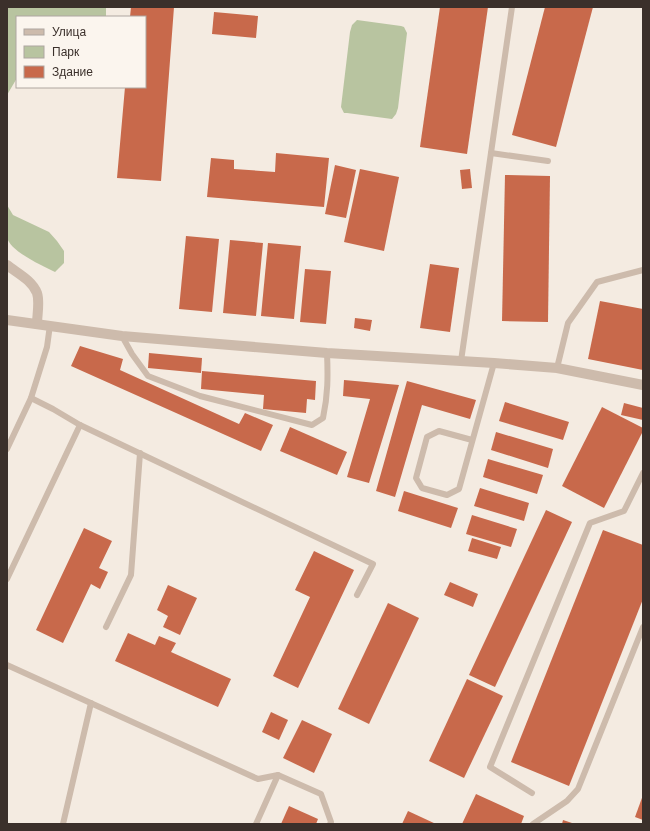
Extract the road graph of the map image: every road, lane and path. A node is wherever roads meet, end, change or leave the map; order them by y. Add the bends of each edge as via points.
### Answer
1 (512, 7) edge
2 (491, 153) junction
3 (548, 161) dead end
4 (7, 265) edge
5 (643, 270) edge
6 (7, 320) edge
7 (37, 324) junction
8 (50, 325) junction
9 (122, 336) junction
10 (327, 352) junction
11 (461, 361) junction
12 (494, 362) junction
13 (557, 368) junction
14 (643, 385) edge
15 (31, 398) junction
16 (80, 425) junction
17 (472, 440) junction
18 (7, 449) edge
19 (140, 453) junction
20 (643, 473) edge
21 (7, 579) edge
22 (357, 595) dead end
23 (106, 627) dead end
24 (643, 627) edge
25 (7, 665) edge
26 (91, 703) junction
27 (278, 774) junction
28 (532, 793) dead end
29 (63, 824) edge
30 (256, 824) edge
31 (330, 824) edge
32 (533, 824) edge

1 - 2 lane
2 - 3 lane
2 - 11 lane
4 - 7 street via 30,281 37,293
5 - 13 lane via 597,282 568,323
6 - 7 street
7 - 8 street
8 - 9 street
8 - 15 lane via 47,347
9 - 10 street
9 - 10 lane via 148,376 200,396 312,425 323,418 327,399
10 - 11 street
11 - 12 street
12 - 13 street
12 - 17 lane
13 - 14 street
15 - 16 lane
15 - 18 lane
16 - 19 lane
16 - 21 lane
17 - 17 lane via 459,489 447,495 422,488 416,478 427,437 439,431
19 - 22 lane via 373,564
19 - 23 lane via 131,575
20 - 28 lane via 624,511 590,523 490,767
24 - 32 lane via 578,789 567,801
25 - 26 lane
26 - 27 lane via 258,779
26 - 29 lane
27 - 30 lane
27 - 31 lane via 321,794

